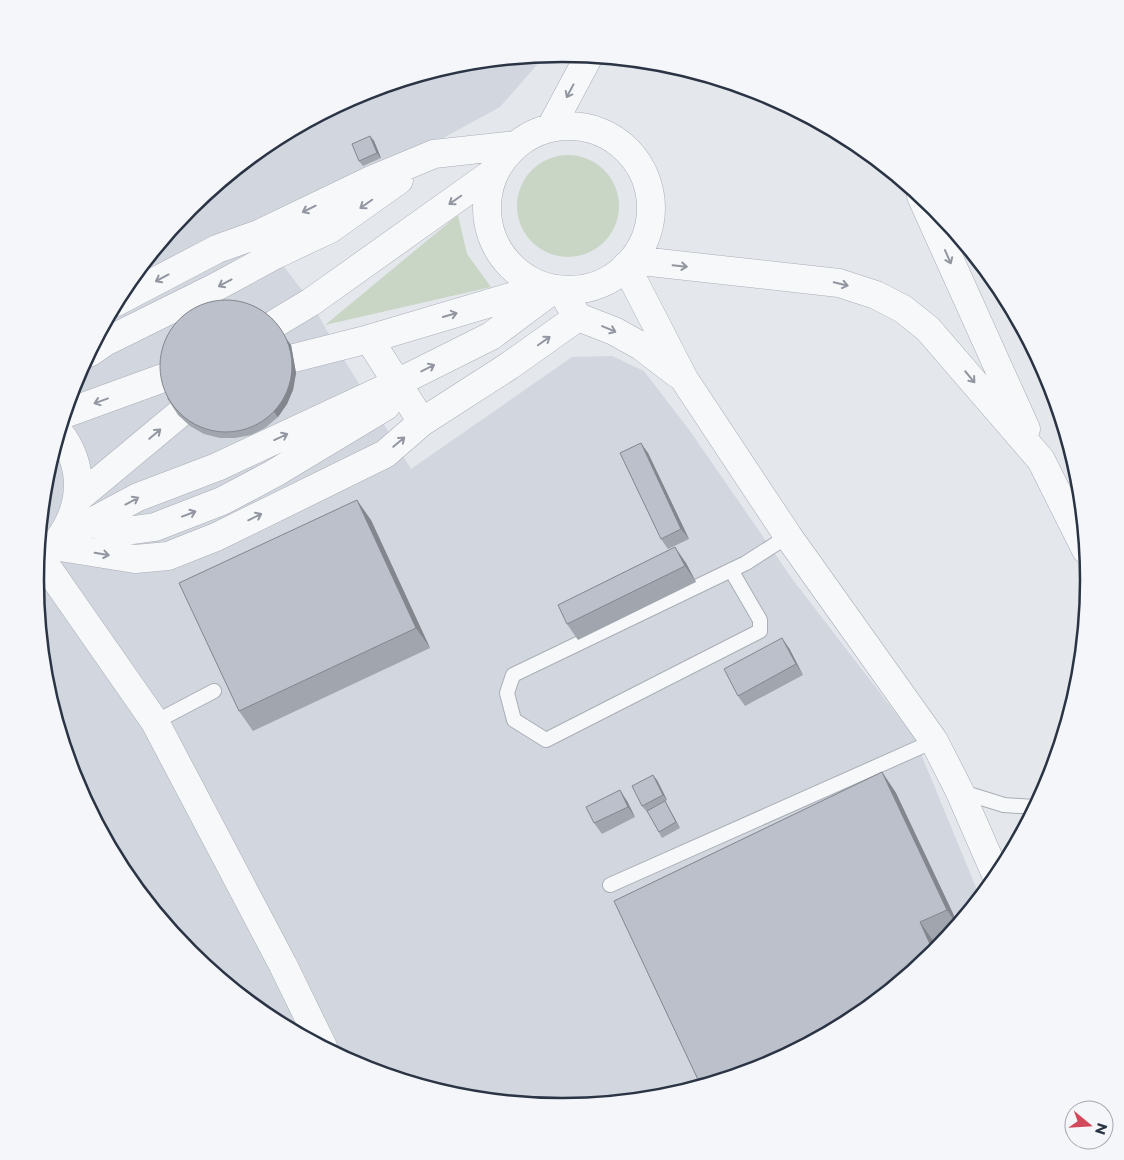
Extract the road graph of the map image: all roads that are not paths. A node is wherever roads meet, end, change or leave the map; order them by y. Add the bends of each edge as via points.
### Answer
1 (585, 63) edge
2 (551, 127) junction
3 (516, 145) junction
4 (434, 154) junction
5 (495, 171) junction
6 (930, 216) edge
7 (629, 263) junction
8 (553, 288) junction
9 (129, 295) edge
10 (578, 317) junction
11 (276, 323) edge
12 (369, 338) junction
13 (100, 346) edge
14 (294, 358) dead end
15 (163, 378) edge
16 (684, 378) junction
17 (401, 389) junction
18 (72, 411) edge
19 (178, 415) edge
20 (422, 422) junction
21 (63, 439) edge
22 (1041, 460) junction
23 (77, 499) junction
24 (1078, 534) edge
25 (788, 536) junction
26 (47, 550) edge
27 (731, 570) junction
28 (214, 690) dead end
29 (155, 722) junction
30 (934, 742) junction
31 (959, 790) junction
32 (1028, 807) edge
33 (993, 868) edge
34 (610, 885) dead end
35 (318, 1037) edge

1 -> 2 street
2 - 3 street
2 - 7 street via 585,127 610,136 639,165 647,183 649,224
3 - 4 street
3 - 5 street
4 -> 9 street via 368,181 259,234 217,249
4 -> 13 street via 330,230
5 - 8 street via 487,202 487,218 494,241 506,261 518,272 531,281
5 -> 11 street via 311,302
6 -> 22 street
7 - 8 street via 602,283 574,290
7 - 16 street
7 -> 22 street via 839,283 876,295 903,309 928,328
8 - 10 street
12 -> 8 street
17 -> 8 street via 491,336
10 -> 16 street via 641,346
20 -> 10 street
12 - 14 street
12 - 17 street
15 -> 18 street
16 - 25 street
17 - 20 street
26 -> 17 street via 92,523 126,531 155,527 222,501 273,474
23 -> 19 street
26 -> 20 street via 134,559 168,556 216,537 384,454
21 - 23 street via 76,464
22 - 24 street
23 - 26 street via 67,528
25 - 27 lane
25 - 30 street
26 - 29 street
27 - 27 lane via 760,620 760,631 546,740 514,720 507,693 513,676
28 - 29 lane
29 - 35 street
30 - 31 street
30 - 34 lane
31 - 32 lane via 1004,806
31 - 33 street

